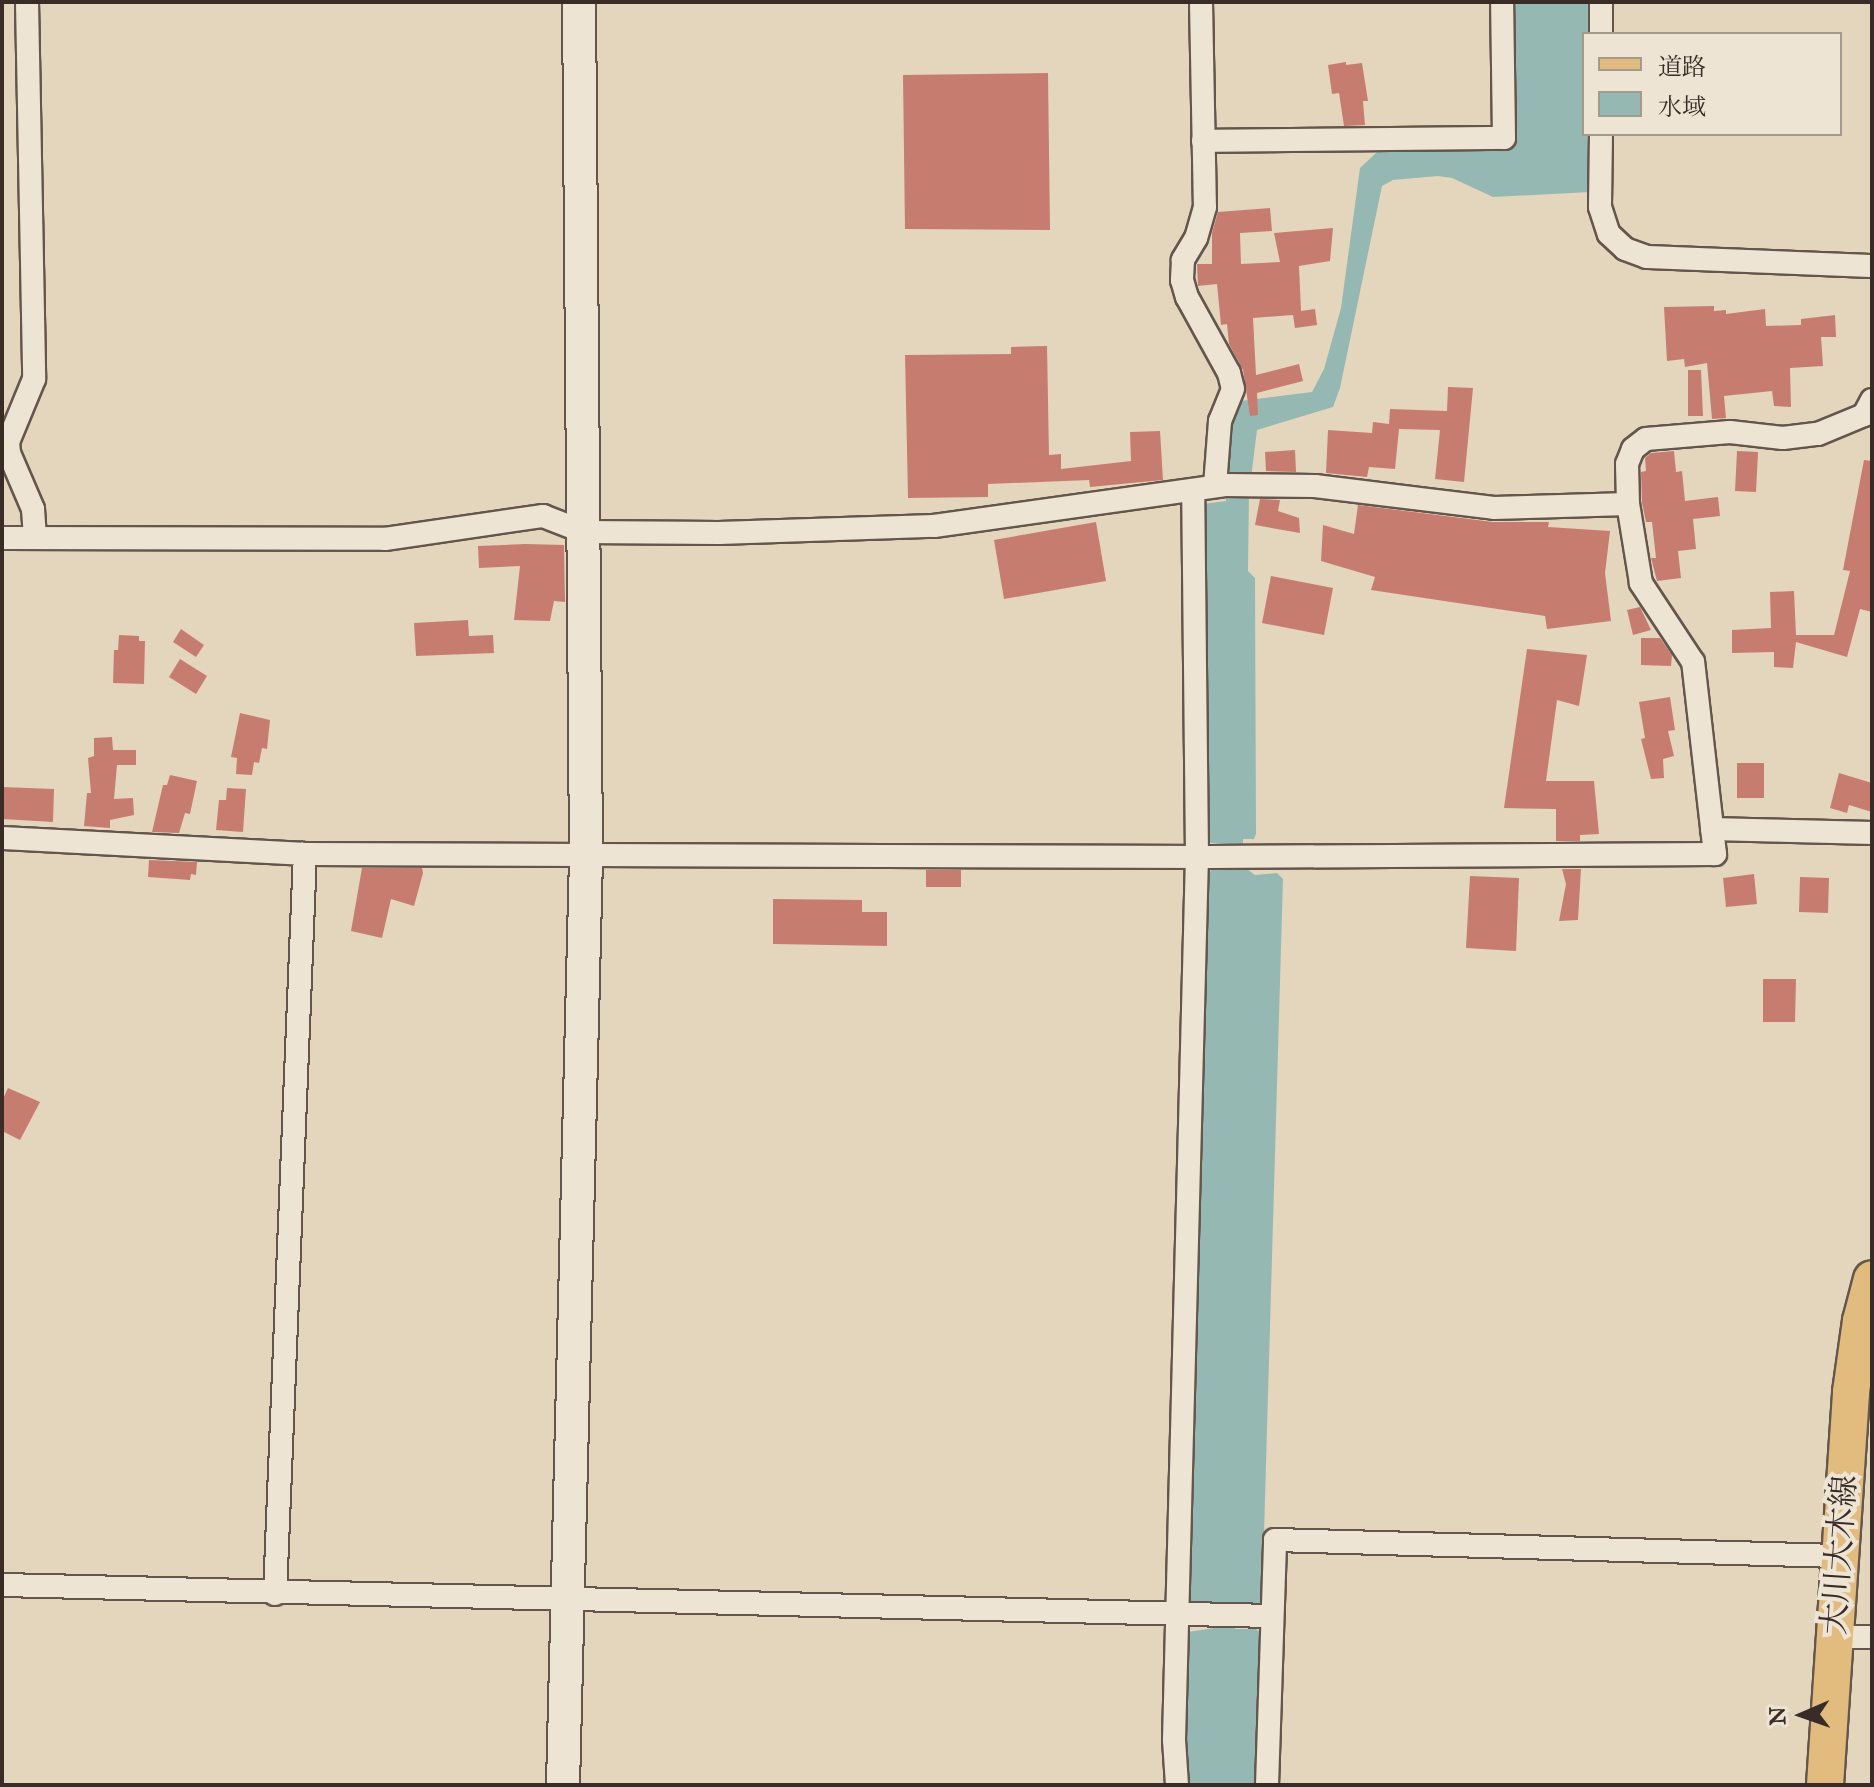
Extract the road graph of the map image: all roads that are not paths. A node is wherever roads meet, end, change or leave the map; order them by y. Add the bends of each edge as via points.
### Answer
1 (27, 2) edge
2 (579, 2) edge
3 (1201, 2) edge
4 (1502, 2) edge
5 (1601, 2) edge
6 (1601, 32) edge
7 (1601, 136) edge
8 (1203, 141) junction
9 (1872, 266) edge
10 (1872, 400) edge
11 (1204, 488) junction
12 (1628, 504) junction
13 (584, 532) junction
14 (35, 537) junction
15 (2, 538) edge
16 (1712, 829) junction
17 (1872, 833) edge
18 (2, 838) edge
19 (305, 854) junction
20 (586, 854) junction
21 (1203, 857) junction
22 (1872, 1279) edge
23 (1838, 1556) junction
24 (2, 1585) edge
25 (275, 1594) junction
26 (568, 1599) junction
27 (1183, 1614) junction
28 (1271, 1616) junction
29 (1834, 1636) junction
30 (1872, 1637) edge
31 (563, 1785) edge
32 (1177, 1785) edge
33 (1267, 1785) edge
34 (1825, 1785) edge

1 - 14 street via 34,379 8,442 33,509
2 - 13 street
3 - 8 street
4 - 8 street via 1504,138
5 - 6 street
7 - 9 street via 1600,207 1609,234 1625,249 1647,257
8 - 11 street via 1205,207 1183,260 1182,280 1233,389
10 - 12 street via 1864,415 1818,434 1783,438 1730,432 1646,439 1633,449 1627,464
11 - 12 street via 1315,486 1494,508
11 - 13 street via 934,526
11 - 21 street
12 - 16 street via 1641,583 1693,662
13 - 14 street via 543,516 385,539
13 - 20 street
14 - 15 street
16 - 17 street
16 - 21 street via 1715,854
18 - 19 street
19 - 20 street
19 - 25 street
20 - 21 street
20 - 26 street
21 - 27 street
22 - 23 main road, 大川大木線 via 1851,1392
23 - 28 street via 1275,1540
23 - 29 main road, 大川大木線
24 - 25 street
25 - 26 street
26 - 27 street
26 - 31 street
27 - 28 street
27 - 32 street via 1174,1740
28 - 33 street
29 - 30 street
29 - 34 main road, 大川大木線

